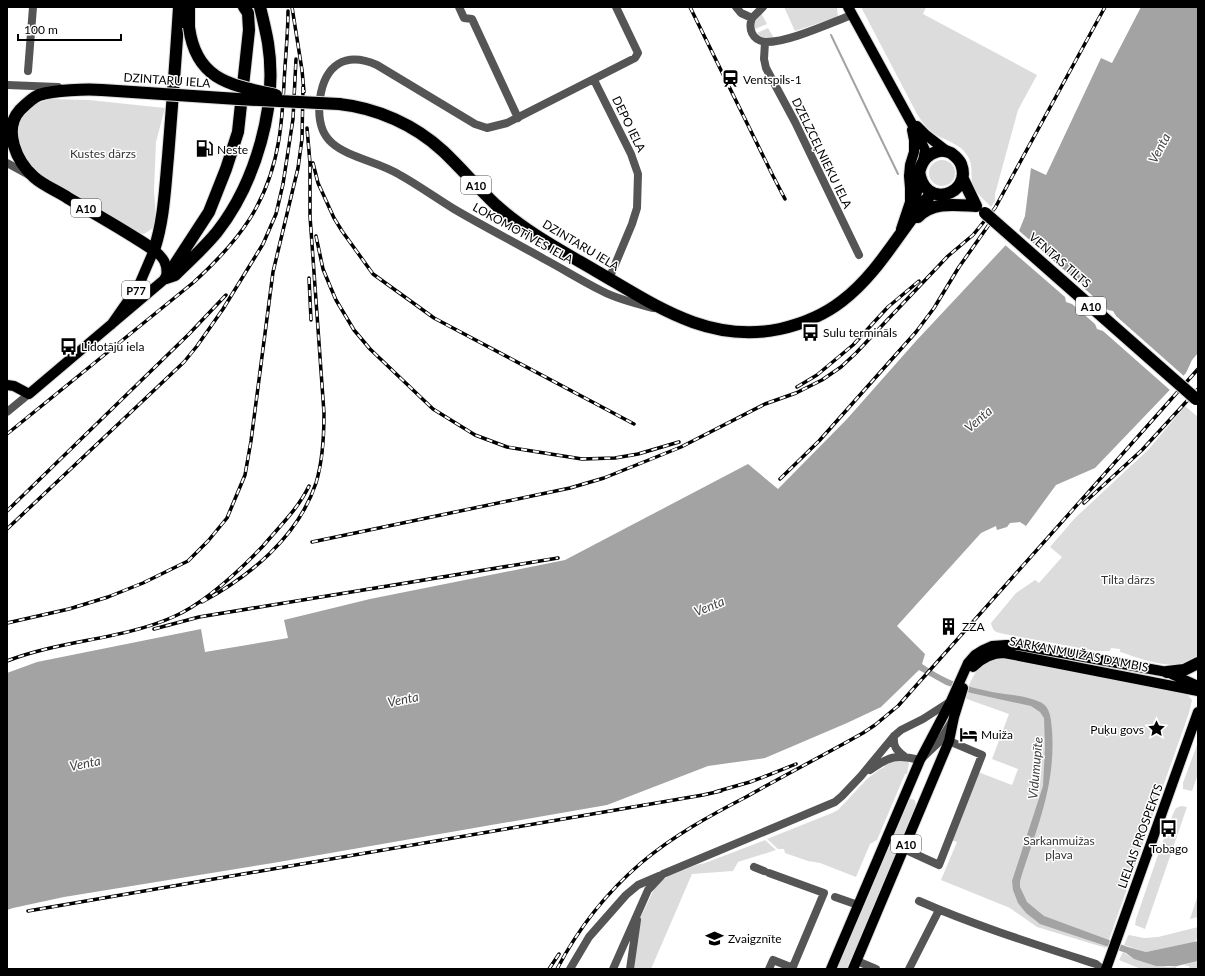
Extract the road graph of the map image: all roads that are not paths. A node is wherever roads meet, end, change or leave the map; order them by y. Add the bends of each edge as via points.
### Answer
1 (33, 7) edge
2 (244, 7) edge
3 (260, 7) edge
4 (459, 7) edge
5 (616, 7) edge
6 (736, 7) edge
7 (763, 7) edge
8 (188, 8) edge
9 (850, 11) edge
10 (752, 18) junction
11 (765, 42) junction
12 (28, 71) dead end
13 (594, 80) junction
14 (7, 85) edge
15 (96, 90) junction
16 (304, 101) junction
17 (518, 118) junction
18 (909, 118) junction
19 (948, 152) junction
20 (7, 163) edge
21 (921, 165) junction
22 (35, 178) junction
23 (963, 179) junction
24 (932, 193) junction
25 (946, 194) junction
26 (981, 210) junction
27 (900, 234) junction
28 (154, 250) junction
29 (858, 255) dead end
30 (166, 278) junction
31 (609, 279) junction
32 (667, 312) junction
33 (111, 326) junction
34 (7, 385) edge
35 (28, 394) junction
36 (1197, 399) edge
37 (7, 412) edge
38 (1198, 663) edge
39 (1167, 672) junction
40 (964, 676) junction
41 (1198, 686) edge
42 (1198, 691) edge
43 (955, 697) junction
44 (1198, 712) edge
45 (954, 717) junction
46 (894, 736) junction
47 (949, 742) junction
48 (904, 756) junction
49 (920, 760) junction
50 (861, 776) junction
51 (904, 849) junction
52 (754, 867) dead end
53 (663, 874) junction
54 (829, 895) junction
55 (919, 901) dead end
56 (858, 905) junction
57 (638, 910) junction
58 (939, 910) junction
59 (855, 965) edge
60 (1107, 965) edge
61 (792, 968) edge
62 (570, 969) edge
63 (613, 969) edge
64 (630, 969) edge
65 (769, 969) edge
66 (831, 969) edge
67 (876, 969) edge
68 (909, 969) edge
69 (1102, 969) edge

1 - 12 street
2 - 30 highway via 248,13 249,30 238,132 209,212
3 - 30 highway via 268,43 270,73 268,106 254,163 235,204 217,231 175,275
4 - 17 street via 464,18 472,19
5 - 13 street via 638,53 635,58
6 - 10 street via 741,13
7 - 10 street
8 - 16 highway, A10, bridge via 191,42 202,64 210,72 234,85
8 - 28 highway, A10 via 174,90 164,205
9 - 11 street via 794,36
9 - 18 main road
10 - 11 street via 752,34
11 - 29 street, DZELZCEĻNIEKU IELA via 766,68
13 - 17 street, LOKOMOTĪVES IELA
13 - 31 street, DEPO IELA via 631,154 638,174 637,208
14 - 15 street
15 - 16 highway, DZINTARU IELA / A10, bridge
15 - 22 highway, A10 via 39,95 18,112 12,130 14,149
16 - 31 highway, DZINTARU IELA / A10, bridge via 339,104 382,114 410,126 442,150 485,195 512,218
17 - 32 street, LOKOMOTĪVES IELA via 487,128 475,124 366,60 348,60 336,65 326,76 319,106 323,131 342,151 399,174 454,209 602,292
18 - 19 main road
18 - 21 main road via 925,150
18 - 27 main road via 914,152 909,176 910,202
19 - 21 highway via 938,151 930,154
19 - 23 highway, A10 via 961,162
20 - 22 street
21 - 24 highway via 920,179
21 - 27 highway, A10 via 914,206
22 - 28 highway, A10
23 - 25 highway via 956,189
23 - 26 highway, A10
24 - 25 highway, A10
24 - 27 highway, A10
25 - 26 highway, A10
26 - 27 highway via 955,205 928,208
26 - 36 highway, VENTAS TILTS / A10, bridge
27 - 32 highway, DZINTARU IELA / A10 via 878,266 854,291 829,310 801,323 767,331 734,332 702,326
28 - 30 main road, P77 via 166,263
28 - 33 main road, P77 via 139,285
30 - 33 main road, P77
31 - 32 highway, DZINTARU IELA / A10
33 - 35 main road, P77
34 - 35 main road
35 - 37 street, P77
38 - 39 highway, A10 via 1184,670
39 - 40 main road, SARKANMUIŽAS DAMBIS / A10 via 1006,645 992,646 975,655 968,663
39 - 41 main road, SARKANMUIŽAS DAMBIS
40 - 42 main road, SARKANMUIŽAS DAMBIS / A10 via 980,660 989,655 1004,653
40 - 43 main road, SARKANMUIŽAS DAMBIS / A10
43 - 45 main road, SARKANMUIŽAS DAMBIS / A10
43 - 46 street
43 - 49 main road, SARKANMUIŽAS DAMBIS / A10
44 - 60 main road, LIELAIS PROSPEKTS
45 - 47 main road, SARKANMUIŽAS DAMBIS / A10
45 - 49 street via 939,742
46 - 48 street via 897,751
46 - 50 street
47 - 51 main road, SARKANMUIŽAS DAMBIS / A10
47 - 51 street via 982,755 939,865
48 - 49 street
48 - 50 street via 882,762
49 - 56 main road, SARKANMUIŽAS DAMBIS / A10
50 - 53 street via 835,802
51 - 59 main road, SARKANMUIŽAS DAMBIS / A10
52 - 54 street
53 - 57 street via 648,890
53 - 62 street via 638,885 626,895 589,937
54 - 56 street
54 - 61 street
55 - 58 street
56 - 66 main road, SARKANMUIŽAS DAMBIS / A10
57 - 63 street
57 - 64 street
58 - 68 street
58 - 69 street via 1096,964
59 - 67 street
61 - 65 street via 773,960

